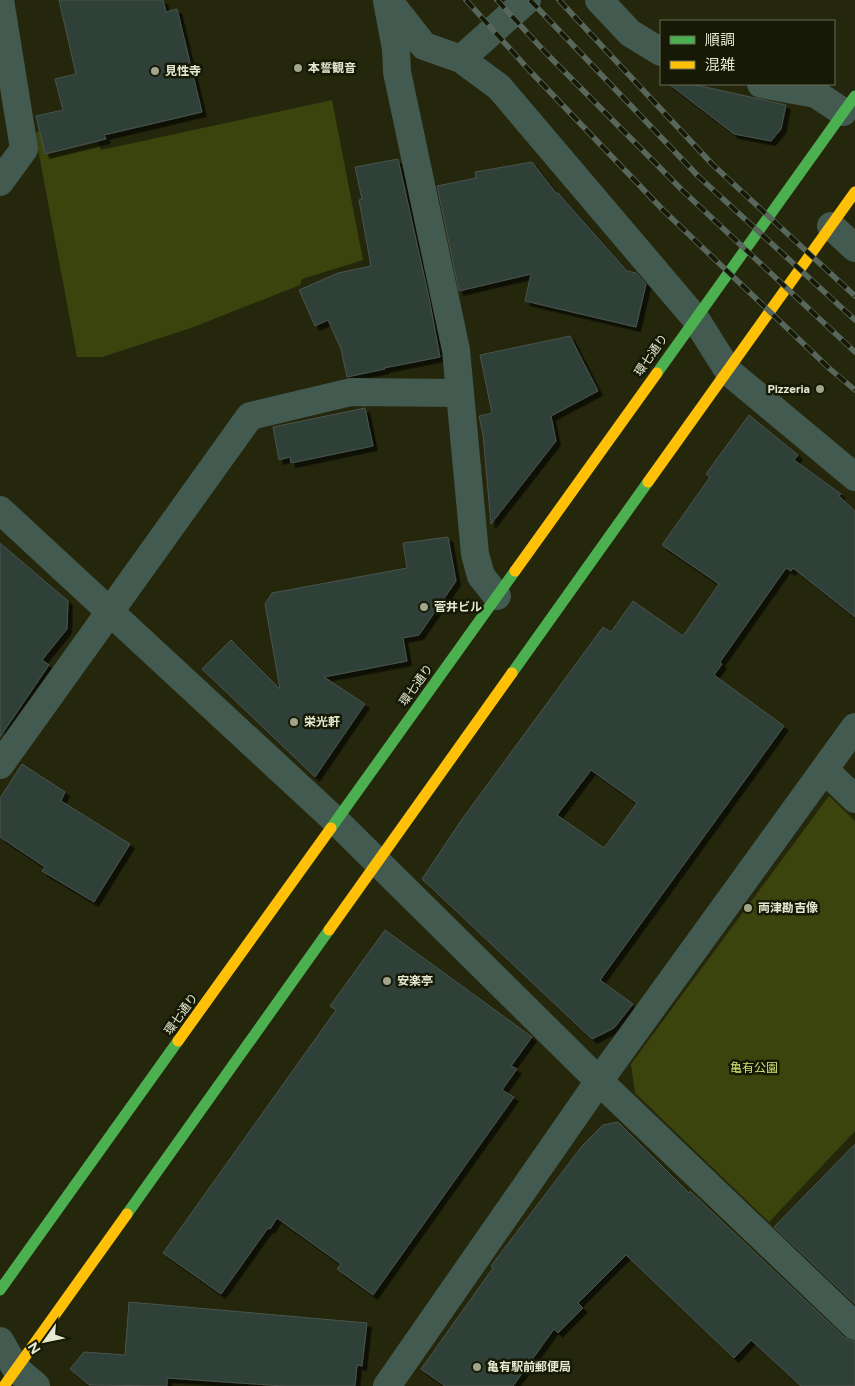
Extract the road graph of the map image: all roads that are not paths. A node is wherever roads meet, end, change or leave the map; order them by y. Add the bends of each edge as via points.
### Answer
1 (0, 0) edge
2 (387, 0) edge
3 (527, 0) edge
4 (599, 0) edge
5 (660, 51) edge
6 (461, 59) junction
7 (766, 85) edge
8 (849, 104) edge
9 (0, 182) edge
10 (855, 192) edge
11 (831, 226) junction
12 (855, 248) edge
13 (695, 318) junction
14 (729, 372) junction
15 (460, 393) junction
16 (855, 477) edge
17 (0, 510) edge
18 (497, 596) junction
19 (110, 613) junction
20 (855, 727) edge
21 (0, 765) edge
22 (825, 770) junction
23 (855, 798) edge
24 (336, 821) junction
25 (378, 863) junction
26 (599, 1081) junction
27 (0, 1290) edge
28 (855, 1326) edge
29 (0, 1341) edge
30 (19, 1380) edge
31 (387, 1386) edge

1 - 9 street via 24,149
2 - 6 street via 424,46
2 - 15 street via 397,72 456,350
3 - 6 street
4 - 5 street via 630,34
6 - 13 street via 499,87
7 - 8 street
8 - 13 main road, 環七通り
10 - 11 main road
11 - 12 street
11 - 14 main road
13 - 14 street
13 - 18 main road, 環七通り
14 - 16 street
14 - 25 main road
15 - 18 street via 474,554 481,576
15 - 19 street via 351,392 250,416
17 - 19 street
18 - 24 main road, 環七通り
19 - 21 street
19 - 24 street
20 - 22 street
22 - 23 street
22 - 26 street
24 - 25 street
24 - 27 main road, 環七通り
25 - 26 street
25 - 30 main road
26 - 28 street
26 - 31 street
29 - 30 street

